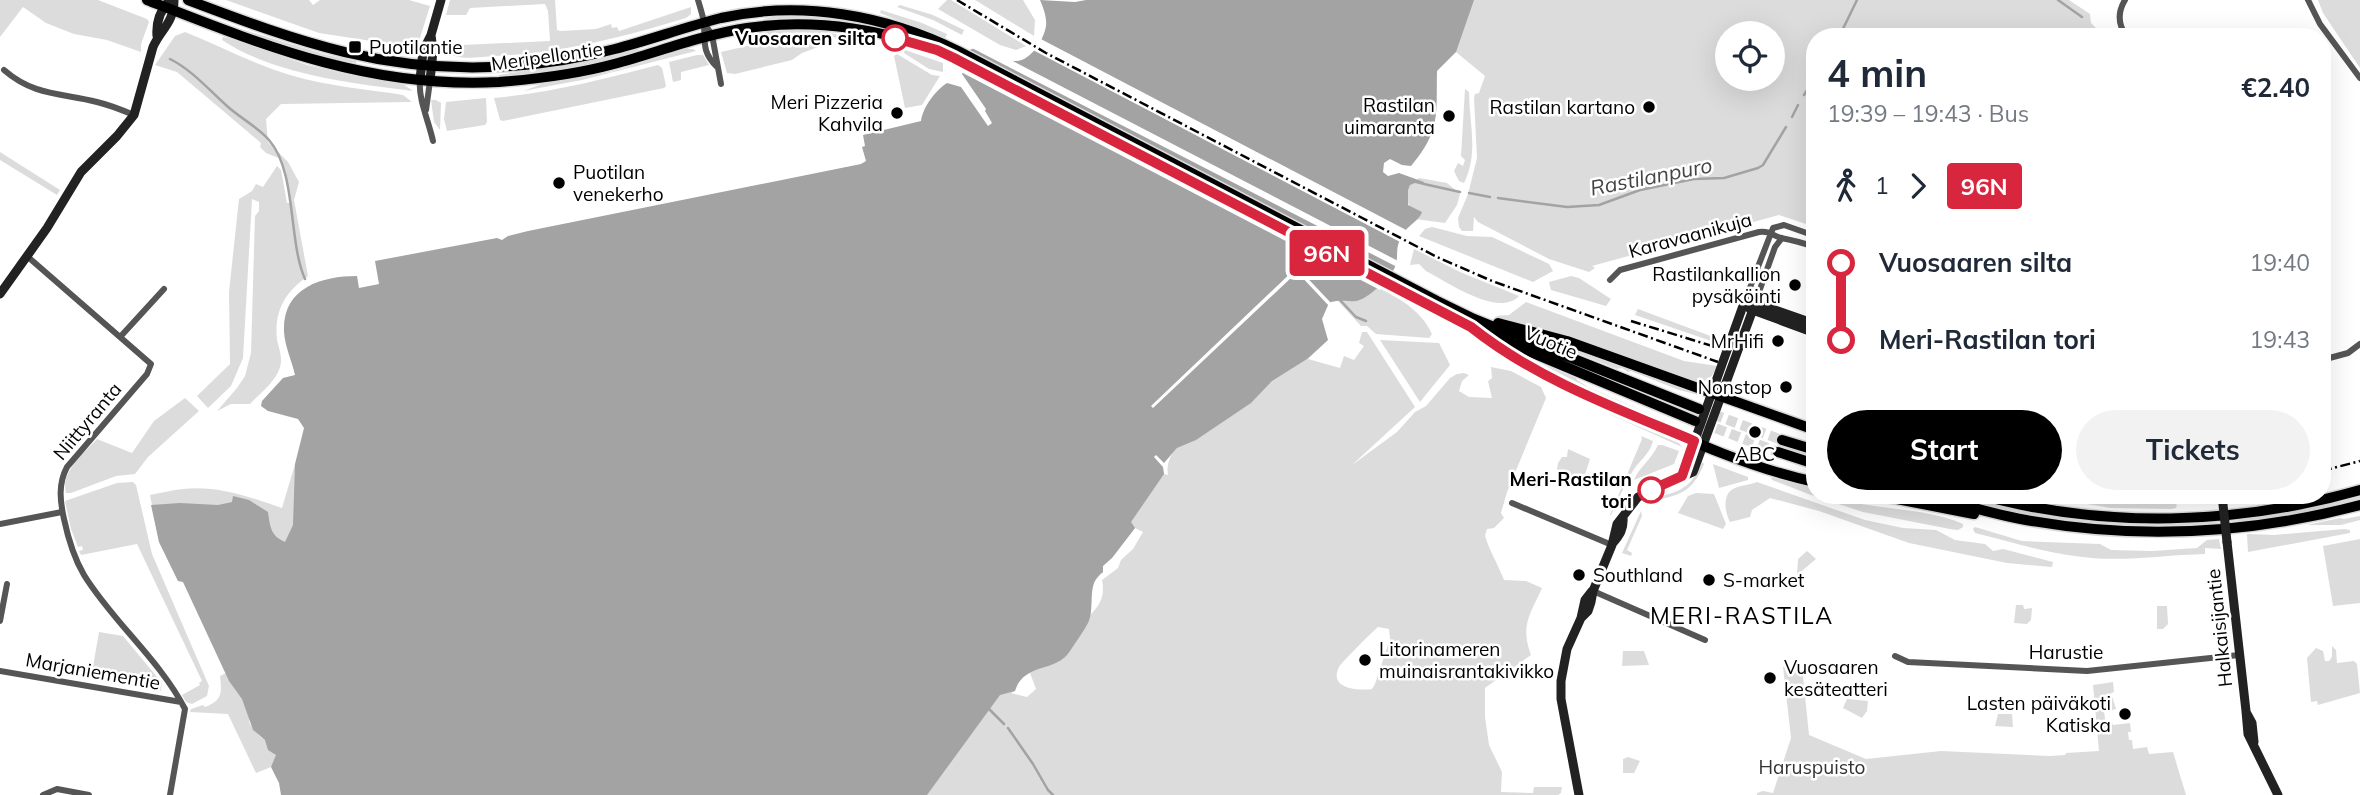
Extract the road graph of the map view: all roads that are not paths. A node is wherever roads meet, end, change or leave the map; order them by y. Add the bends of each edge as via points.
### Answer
1 (147, 0) edge
2 (188, 0) edge
3 (441, 0) edge
4 (698, 0) edge
5 (2125, 0) edge
6 (2308, 0) edge
7 (170, 4) edge
8 (704, 23) junction
9 (2121, 28) edge
10 (2323, 28) edge
11 (707, 37) junction
12 (2331, 39) edge
13 (956, 54) junction
14 (426, 66) junction
15 (4, 70) dead end
16 (2360, 78) edge
17 (425, 80) junction
18 (721, 83) dead end
19 (134, 115) junction
20 (433, 141) dead end
21 (1770, 232) junction
22 (1806, 233) edge
23 (1782, 238) junction
24 (1806, 244) edge
25 (28, 257) junction
26 (1610, 280) dead end
27 (164, 289) dead end
28 (0, 294) edge
29 (1744, 303) junction
30 (1753, 307) junction
31 (1806, 322) edge
32 (1472, 323) junction
33 (1741, 325) junction
34 (1806, 329) edge
35 (121, 336) junction
36 (2360, 344) edge
37 (2331, 358) edge
38 (1717, 394) junction
39 (1699, 409) tunnel mouth
40 (1695, 421) tunnel mouth
41 (1806, 427) edge
42 (1782, 440) tunnel mouth
43 (1699, 444) junction
44 (1806, 447) edge
45 (1778, 452) tunnel mouth
46 (1806, 461) edge
47 (1806, 480) edge
48 (2360, 490) edge
49 (2331, 497) edge
50 (1512, 503) dead end
51 (1921, 504) edge
52 (1962, 504) edge
53 (2021, 504) edge
54 (2026, 504) edge
55 (2223, 504) edge
56 (2298, 504) edge
57 (2360, 505) edge
58 (2035, 507) junction
59 (62, 512) junction
60 (2024, 520) junction
61 (0, 524) edge
62 (1612, 545) junction
63 (8, 584) dead end
64 (1593, 591) junction
65 (0, 621) edge
66 (1705, 640) dead end
67 (2239, 655) junction
68 (1895, 656) dead end
69 (0, 671) edge
70 (181, 702) junction
71 (1576, 775) junction
72 (43, 795) edge
73 (89, 795) edge
74 (170, 795) edge
75 (1573, 795) edge
76 (1579, 795) edge
77 (2278, 795) edge

1 - 7 main road, Meripellontie
2 - 14 main road, Meripellontie via 323,48
3 - 14 street
4 - 8 street
5 - 9 street via 2120,8
6 - 10 street
7 - 17 main road, Meripellontie via 318,62
7 - 19 street
8 - 11 street
8 - 13 main road, Meripellontie via 764,12 813,11 898,27
8 - 14 main road, Meripellontie via 558,61 487,68
11 - 13 main road, Meripellontie via 764,26 827,26
11 - 17 main road, Meripellontie via 570,74 496,82
11 - 18 street via 718,59
12 - 16 street
13 - 32 main road, Vuotie
14 - 17 street
15 - 19 street via 43,92 97,102
17 - 20 street
19 - 25 street via 82,173
21 - 22 street via 1784,225
21 - 23 street, Karavaanikuja
21 - 26 street, Karavaanikuja via 1620,270
21 - 29 street
23 - 24 street, Karavaanikuja
23 - 30 street
25 - 28 street
25 - 35 street, Niittyranta
27 - 35 street
29 - 30 street
29 - 33 street
30 - 31 street
30 - 33 street
30 - 34 street
32 - 38 main road via 1497,322 1566,341
32 - 39 main road, Vuotie
32 - 40 main road, Vuotie
32 - 43 main road via 1496,347 1536,369
33 - 38 street
35 - 59 street, Niittyranta via 150,362 150,369 67,467 61,482
36 - 37 street
38 - 41 main road
38 - 43 street
42 - 44 main road
43 - 47 main road
43 - 62 street via 1693,472 1638,497 1623,517
45 - 46 main road
48 - 49 main road
50 - 62 street
51 - 60 main road
52 - 60 main road
53 - 58 main road
54 - 58 main road
55 - 67 street, Halkaisijantie, bridge
56 - 58 main road via 2192,518 2107,517
57 - 60 main road via 2293,520 2197,532 2117,531
59 - 61 street
59 - 70 street, Niittyranta via 85,575
62 - 64 street
63 - 65 street
64 - 66 street
64 - 71 street via 1588,611 1567,649 1561,681
67 - 68 street, Harustie via 2087,671 1908,662
67 - 77 street, Halkaisijantie via 2254,744
69 - 70 street, Marjaniementie
70 - 74 street via 185,709
71 - 75 street
71 - 76 street
72 - 73 street via 57,789

